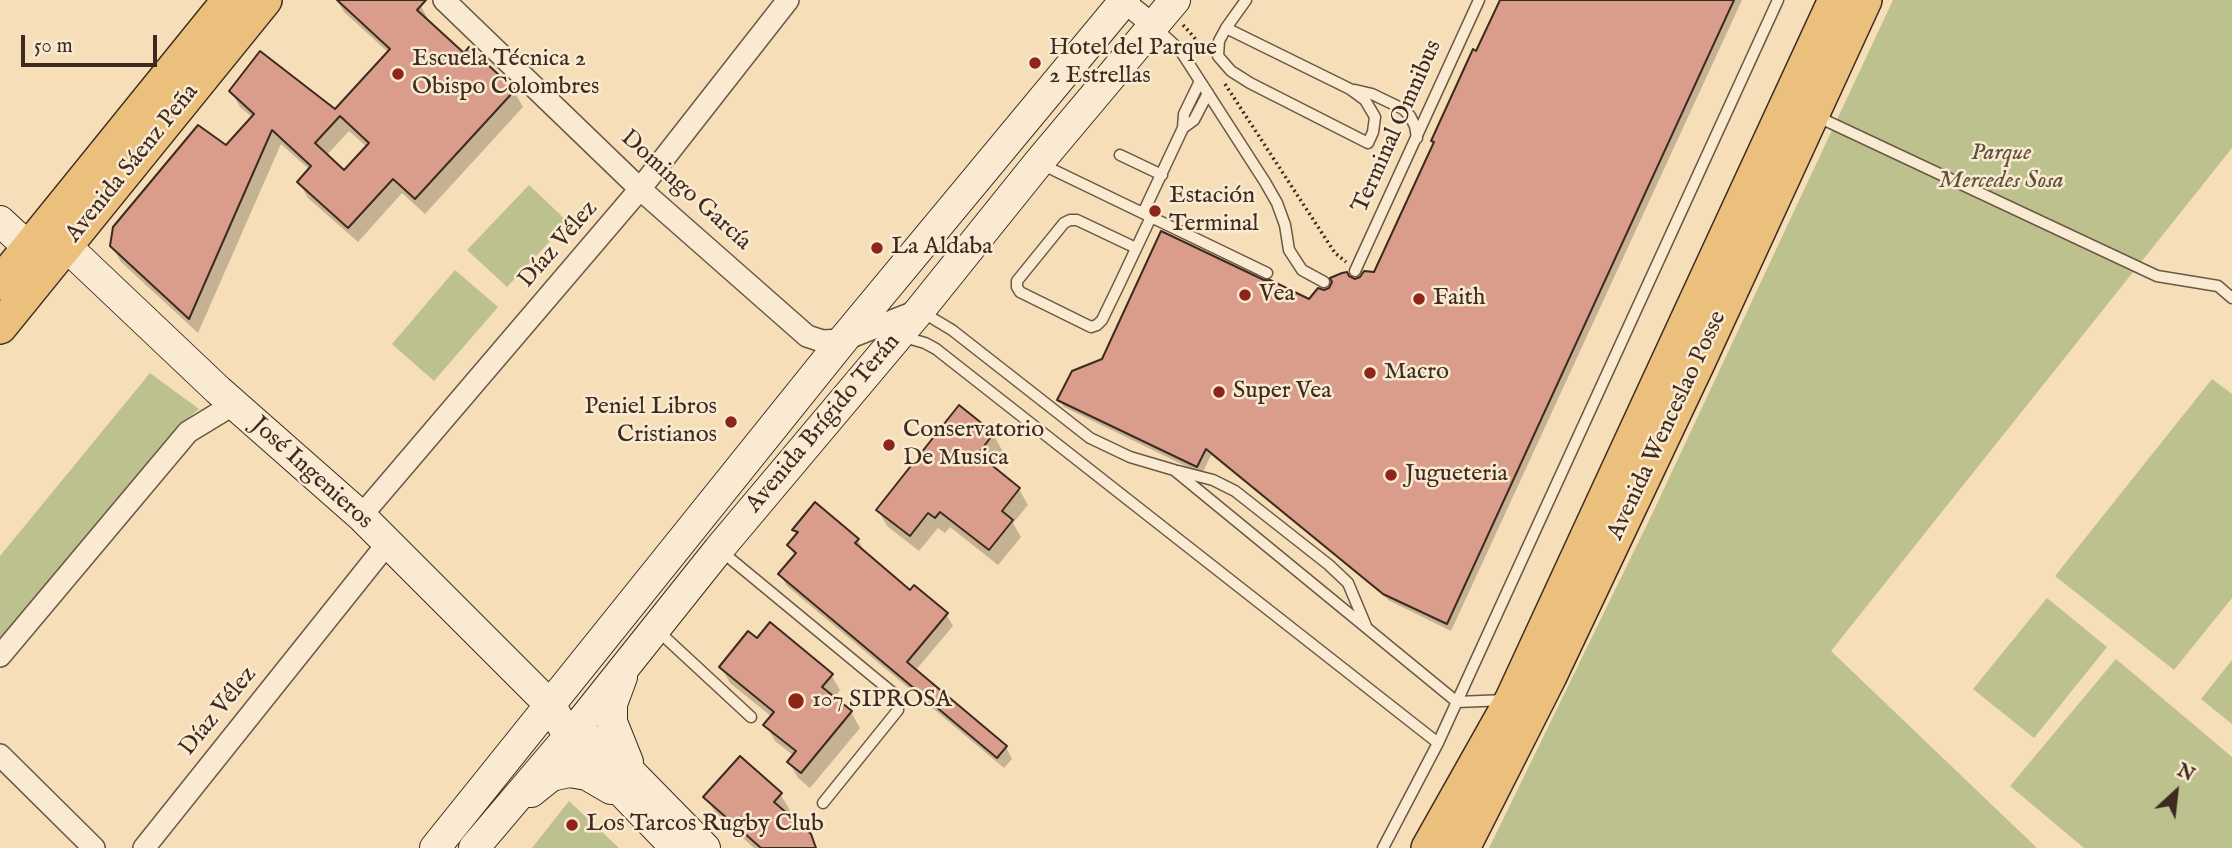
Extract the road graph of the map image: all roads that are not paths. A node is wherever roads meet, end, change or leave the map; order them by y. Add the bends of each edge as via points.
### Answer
1 (229, 0) edge
2 (265, 0) edge
3 (444, 0) edge
4 (788, 0) edge
5 (1246, 0) edge
6 (1479, 0) edge
7 (1777, 0) edge
8 (1835, 0) edge
9 (1866, 0) edge
10 (1124, 1) edge
11 (1179, 12) edge
12 (1153, 25) junction
13 (1226, 28) junction
14 (1200, 81) junction
15 (1350, 89) junction
16 (1208, 93) junction
17 (1814, 115) junction
18 (1183, 128) junction
19 (1417, 138) junction
20 (1120, 155) dead end
21 (1039, 162) junction
22 (1161, 175) junction
23 (640, 189) junction
24 (1147, 215) junction
25 (0, 221) edge
26 (67, 247) junction
27 (29, 248) junction
28 (1136, 248) junction
29 (1356, 271) road end
30 (1267, 273) dead end
31 (1324, 282) dead end
32 (0, 283) edge
33 (2232, 298) edge
34 (920, 310) junction
35 (0, 327) edge
36 (898, 336) junction
37 (843, 340) junction
38 (234, 404) junction
39 (1174, 470) junction
40 (360, 516) junction
41 (387, 544) junction
42 (719, 549) junction
43 (655, 628) junction
44 (1367, 628) junction
45 (0, 656) edge
46 (631, 659) junction
47 (1512, 699) junction
48 (1457, 702) junction
49 (551, 706) junction
50 (751, 717) dead end
51 (575, 729) junction
52 (1438, 743) junction
53 (0, 755) edge
54 (632, 788) junction
55 (823, 803) dead end
56 (503, 814) junction
57 (94, 848) edge
58 (144, 848) edge
59 (435, 848) edge
60 (474, 848) edge
61 (677, 848) edge
62 (705, 848) edge
63 (1382, 848) edge
64 (1428, 848) edge
65 (1463, 848) edge

1 - 27 main road, Avenida Sáenz Peña
2 - 26 main road, Avenida Sáenz Peña
3 - 23 street, Domingo García
4 - 23 street, Díaz Vélez
5 - 13 lane
6 - 19 lane, Terminal Omnibus
7 - 48 lane
8 - 47 main road
9 - 17 main road, Avenida Wenceslao Posse
10 - 12 street
10 - 37 main road, Avenida Brígido Terán
11 - 12 main road, Avenida Brígido Terán
12 - 14 lane via 1180,50
12 - 21 main road, Avenida Brígido Terán
13 - 15 lane
13 - 15 lane via 1218,56 1231,71 1368,143 1375,117 1365,100
14 - 16 lane
14 - 18 lane via 1184,114
15 - 19 lane via 1403,109
16 - 18 lane via 1194,120
16 - 31 lane via 1277,203 1289,250 1302,270
17 - 33 lane via 2157,276 2218,286
17 - 65 main road, Avenida Wenceslao Posse via 1550,676
18 - 22 lane
19 - 29 lane, Terminal Omnibus
20 - 22 lane
21 - 24 lane
21 - 34 main road, Avenida Brígido Terán
22 - 24 lane
23 - 37 street, Domingo García via 807,336
23 - 40 street, Díaz Vélez
24 - 28 lane
24 - 30 lane
25 - 27 main road
26 - 27 main road
26 - 35 main road, Avenida Sáenz Peña
26 - 38 main road, José Ingenieros
27 - 32 main road, Avenida Sáenz Peña
28 - 28 lane via 1102,320 1091,327 1017,287 1017,281 1070,220
34 - 36 main road, Avenida Brígido Terán
34 - 37 street, Domingo García
34 - 39 lane via 1090,438 1130,457
36 - 42 main road, Avenida Brígido Terán
36 - 52 lane via 936,349
37 - 49 main road, Avenida Brígido Terán
38 - 40 main road, José Ingenieros
38 - 45 street via 188,432
39 - 44 lane
39 - 44 lane via 1235,491 1329,565 1348,583
40 - 41 main road, José Ingenieros
41 - 49 main road, José Ingenieros
41 - 58 street, Díaz Vélez
42 - 43 main road, Avenida Brígido Terán
42 - 55 lane via 898,702 898,710
43 - 46 main road, Avenida Brígido Terán
43 - 50 lane
44 - 48 lane
46 - 51 main road, Avenida Brígido Terán
46 - 54 main road via 617,687 612,722
47 - 48 lane
47 - 64 main road
48 - 52 lane
49 - 51 main road, José Ingenieros
49 - 59 main road, Avenida Brígido Terán
51 - 54 main road, José Ingenieros
51 - 56 main road, Avenida Brígido Terán
52 - 63 lane
53 - 57 street
54 - 56 main road via 569,772 551,776
54 - 61 main road, José Ingenieros
54 - 62 main road, José Ingenieros
56 - 60 main road, Avenida Brígido Terán

